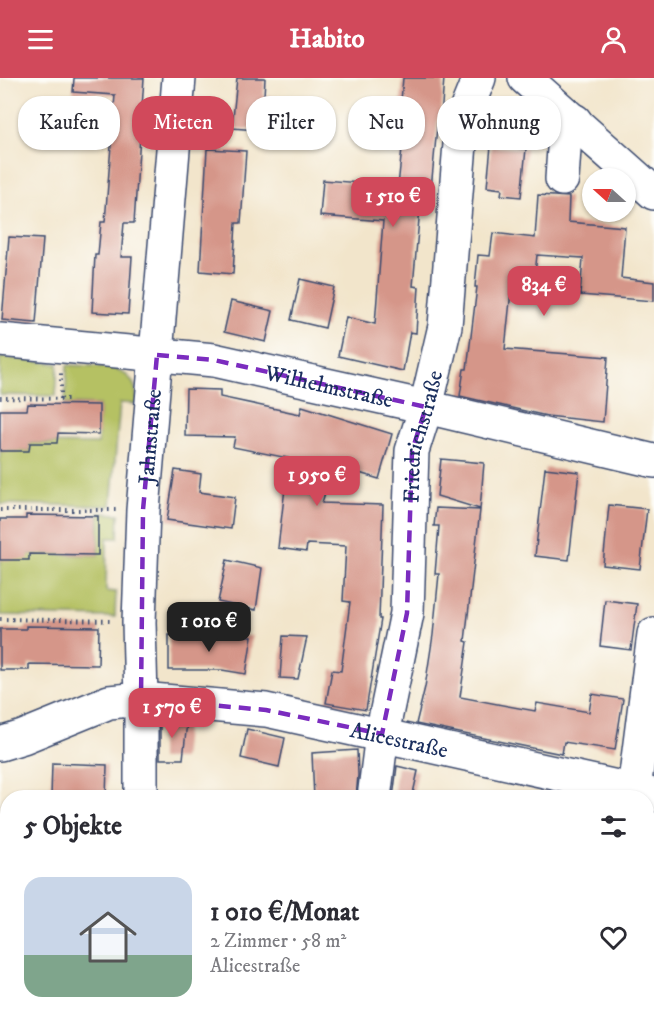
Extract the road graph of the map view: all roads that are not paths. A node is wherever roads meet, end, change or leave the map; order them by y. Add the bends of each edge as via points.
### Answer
1 (179, 78) edge
2 (479, 78) edge
3 (525, 78) edge
4 (575, 121) junction
5 (562, 179) dead end
6 (654, 193) edge
7 (0, 340) edge
8 (157, 355) junction
9 (426, 407) junction
10 (654, 460) edge
11 (654, 634) edge
12 (141, 699) junction
13 (382, 734) junction
14 (0, 744) edge
15 (141, 790) edge
16 (375, 790) edge
17 (619, 790) edge
18 (640, 790) edge

1 - 8 street, Jahnstraße
2 - 9 street, Friedrichstraße via 462,120 445,326
3 - 4 street
4 - 5 street via 565,135
4 - 6 street
7 - 8 street, Wilhelmstraße
8 - 9 street, Wilhelmstraße via 214,360
8 - 12 street, Jahnstraße via 143,510
9 - 10 street, Wilhelmstraße
9 - 13 street, Friedrichstraße via 412,451 407,613
11 - 18 street
12 - 13 street, Alicestraße via 266,710
12 - 14 street, Alicestraße via 109,702
12 - 15 street, Jahnstraße
13 - 16 street, Friedrichstraße
13 - 17 street, Alicestraße

